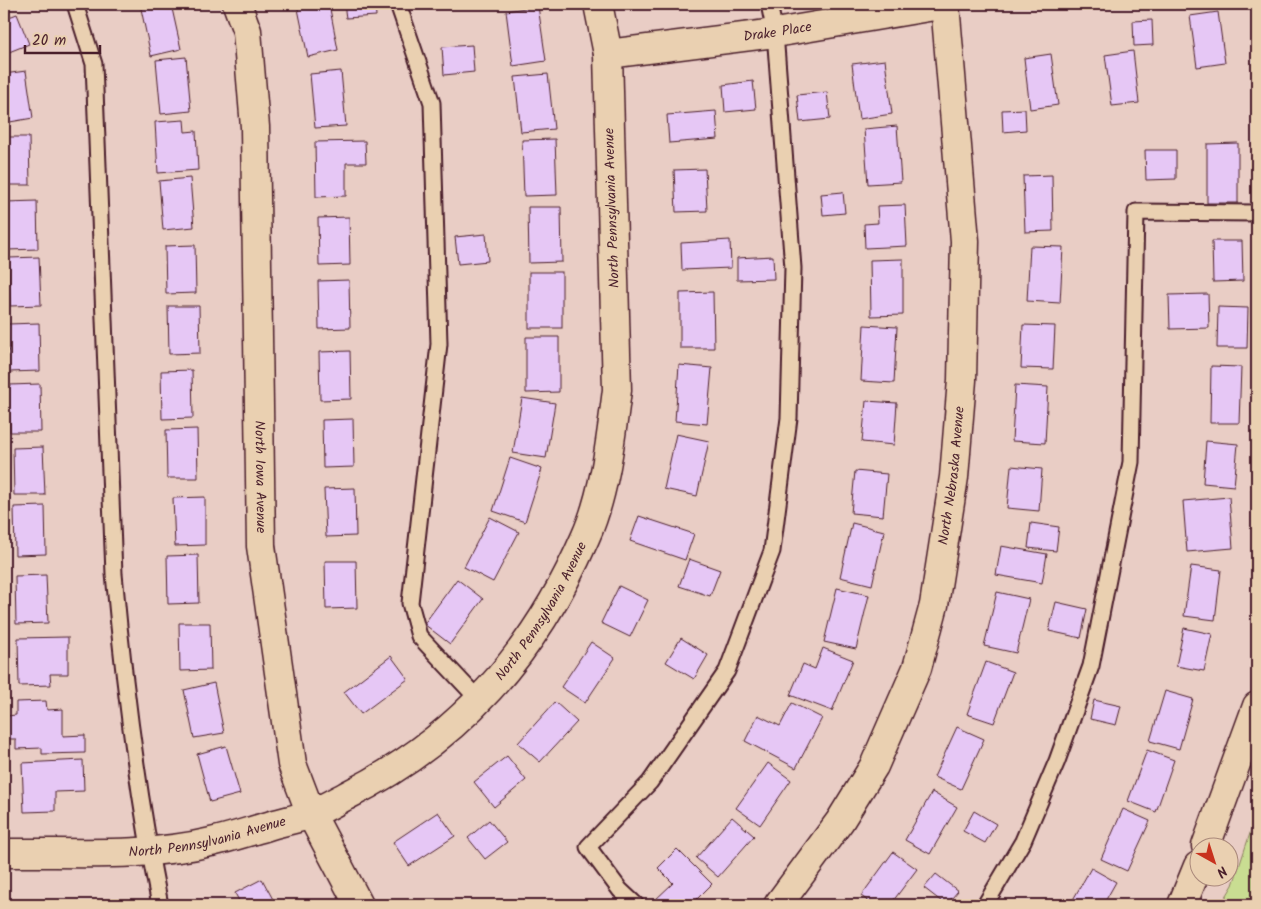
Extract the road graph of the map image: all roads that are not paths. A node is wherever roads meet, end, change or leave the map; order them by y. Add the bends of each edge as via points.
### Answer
1 (75, 4) edge
2 (237, 4) edge
3 (398, 4) edge
4 (598, 4) edge
5 (770, 4) edge
6 (945, 4) edge
7 (775, 33) junction
8 (608, 54) junction
9 (1257, 213) edge
10 (479, 700) junction
11 (1257, 706) edge
12 (311, 814) junction
13 (1210, 836) edge
14 (149, 851) junction
15 (4, 853) edge
16 (1190, 886) edge
17 (160, 905) edge
18 (359, 905) edge
19 (636, 905) edge
20 (778, 905) edge
21 (985, 905) edge
22 (1182, 905) edge

1 - 14 lane via 94,64 114,574 120,647
2 - 12 street, North Iowa Avenue via 246,31 255,127 261,546 292,764
3 - 10 lane via 432,103 439,344 410,604 419,636
4 - 8 street, North Pennsylvania Avenue
5 - 7 lane
6 - 7 street, Drake Place
6 - 20 street, North Nebraska Avenue via 965,251 962,380 955,468 934,605 917,668 874,766 840,821
7 - 8 street, Drake Place
7 - 19 lane via 793,268 789,418 772,551 727,671 650,782 588,847 620,890
8 - 10 street, North Pennsylvania Avenue via 617,390 610,445 586,537 544,618 510,665
9 - 21 lane via 1136,212 1131,462 1091,666 1057,761 1022,841
10 - 12 street, North Pennsylvania Avenue via 461,719 405,764
11 - 13 street
12 - 14 street, North Pennsylvania Avenue via 210,843
12 - 18 street, North Iowa Avenue
14 - 15 street, North Pennsylvania Avenue
14 - 17 lane
16 - 22 street

